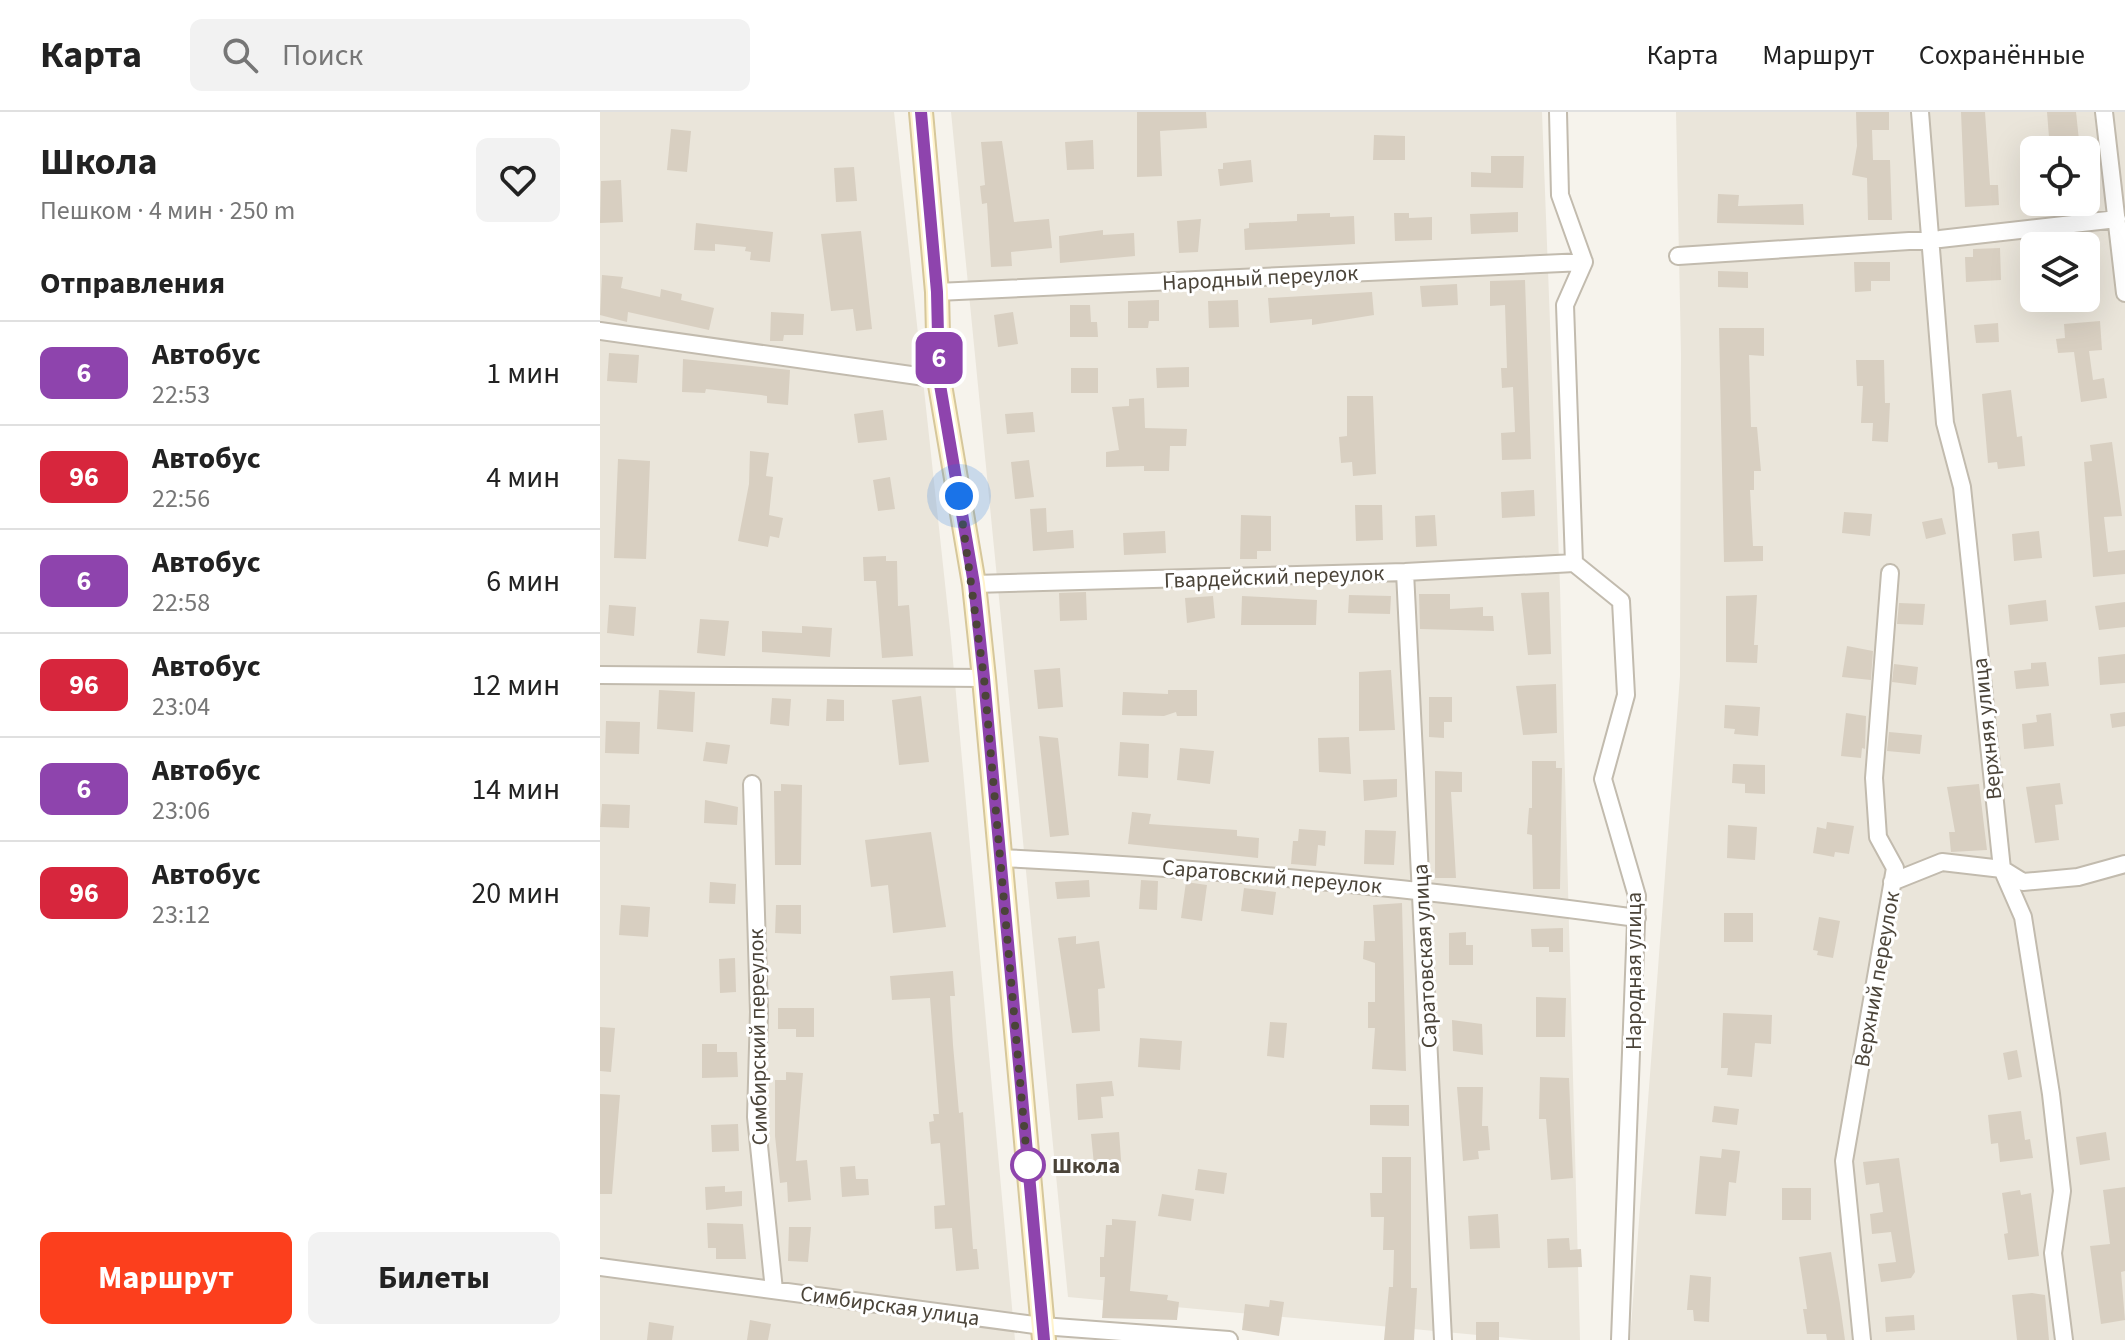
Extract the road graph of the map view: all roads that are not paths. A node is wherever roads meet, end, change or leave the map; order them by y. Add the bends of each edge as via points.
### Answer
1 (921, 112) edge
2 (1558, 112) edge
3 (1920, 112) edge
4 (2104, 112) edge
5 (2117, 219) junction
6 (1929, 240) junction
7 (1678, 256) dead end
8 (1584, 262) junction
9 (937, 292) junction
10 (2125, 293) edge
11 (600, 331) edge
12 (939, 379) junction
13 (1574, 563) junction
14 (1405, 572) junction
15 (1890, 573) dead end
16 (974, 584) junction
17 (600, 675) edge
18 (984, 678) junction
19 (752, 784) dead end
20 (1001, 858) junction
21 (2125, 864) edge
22 (2002, 869) junction
23 (1892, 882) junction
24 (1420, 890) junction
25 (1637, 918) junction
26 (600, 1267) edge
27 (774, 1290) junction
28 (1043, 1333) edge
29 (1229, 1340) edge
30 (1443, 1340) edge
31 (1620, 1340) edge
32 (1862, 1340) edge
33 (2064, 1340) edge

1 - 9 main road
2 - 8 street via 1560,195
3 - 6 street, Верхняя улица
4 - 5 street
5 - 6 street
5 - 10 street
6 - 7 street
6 - 22 street, Верхняя улица via 1945,423 1962,487
8 - 9 street, Народный переулок
8 - 13 street via 1565,305
9 - 12 main road
11 - 12 street
12 - 16 main road
13 - 14 street, Гвардейский переулок
13 - 25 street, Народная улица via 1621,601 1626,695 1603,779 1637,896
14 - 16 street, Гвардейский переулок
14 - 24 street, Саратовская улица
15 - 23 street, Верхний переулок via 1874,778 1878,837 1895,868
16 - 18 main road
17 - 18 street
18 - 20 main road
19 - 27 street, Симбирский переулок via 759,1012 756,1117
20 - 24 street, Саратовский переулок via 1154,865
20 - 28 main road
21 - 22 street via 2078,877 2023,882
22 - 23 street via 1942,862
22 - 33 street, Верхняя улица via 2023,917 2051,1094 2062,1191 2053,1253
23 - 32 street, Верхний переулок via 1844,1161
24 - 25 street, Саратовский переулок
24 - 30 street, Саратовская улица
25 - 31 street, Народная улица
26 - 27 street, Симбирская улица
27 - 28 street, Симбирская улица
28 - 29 street, Симбирская улица

